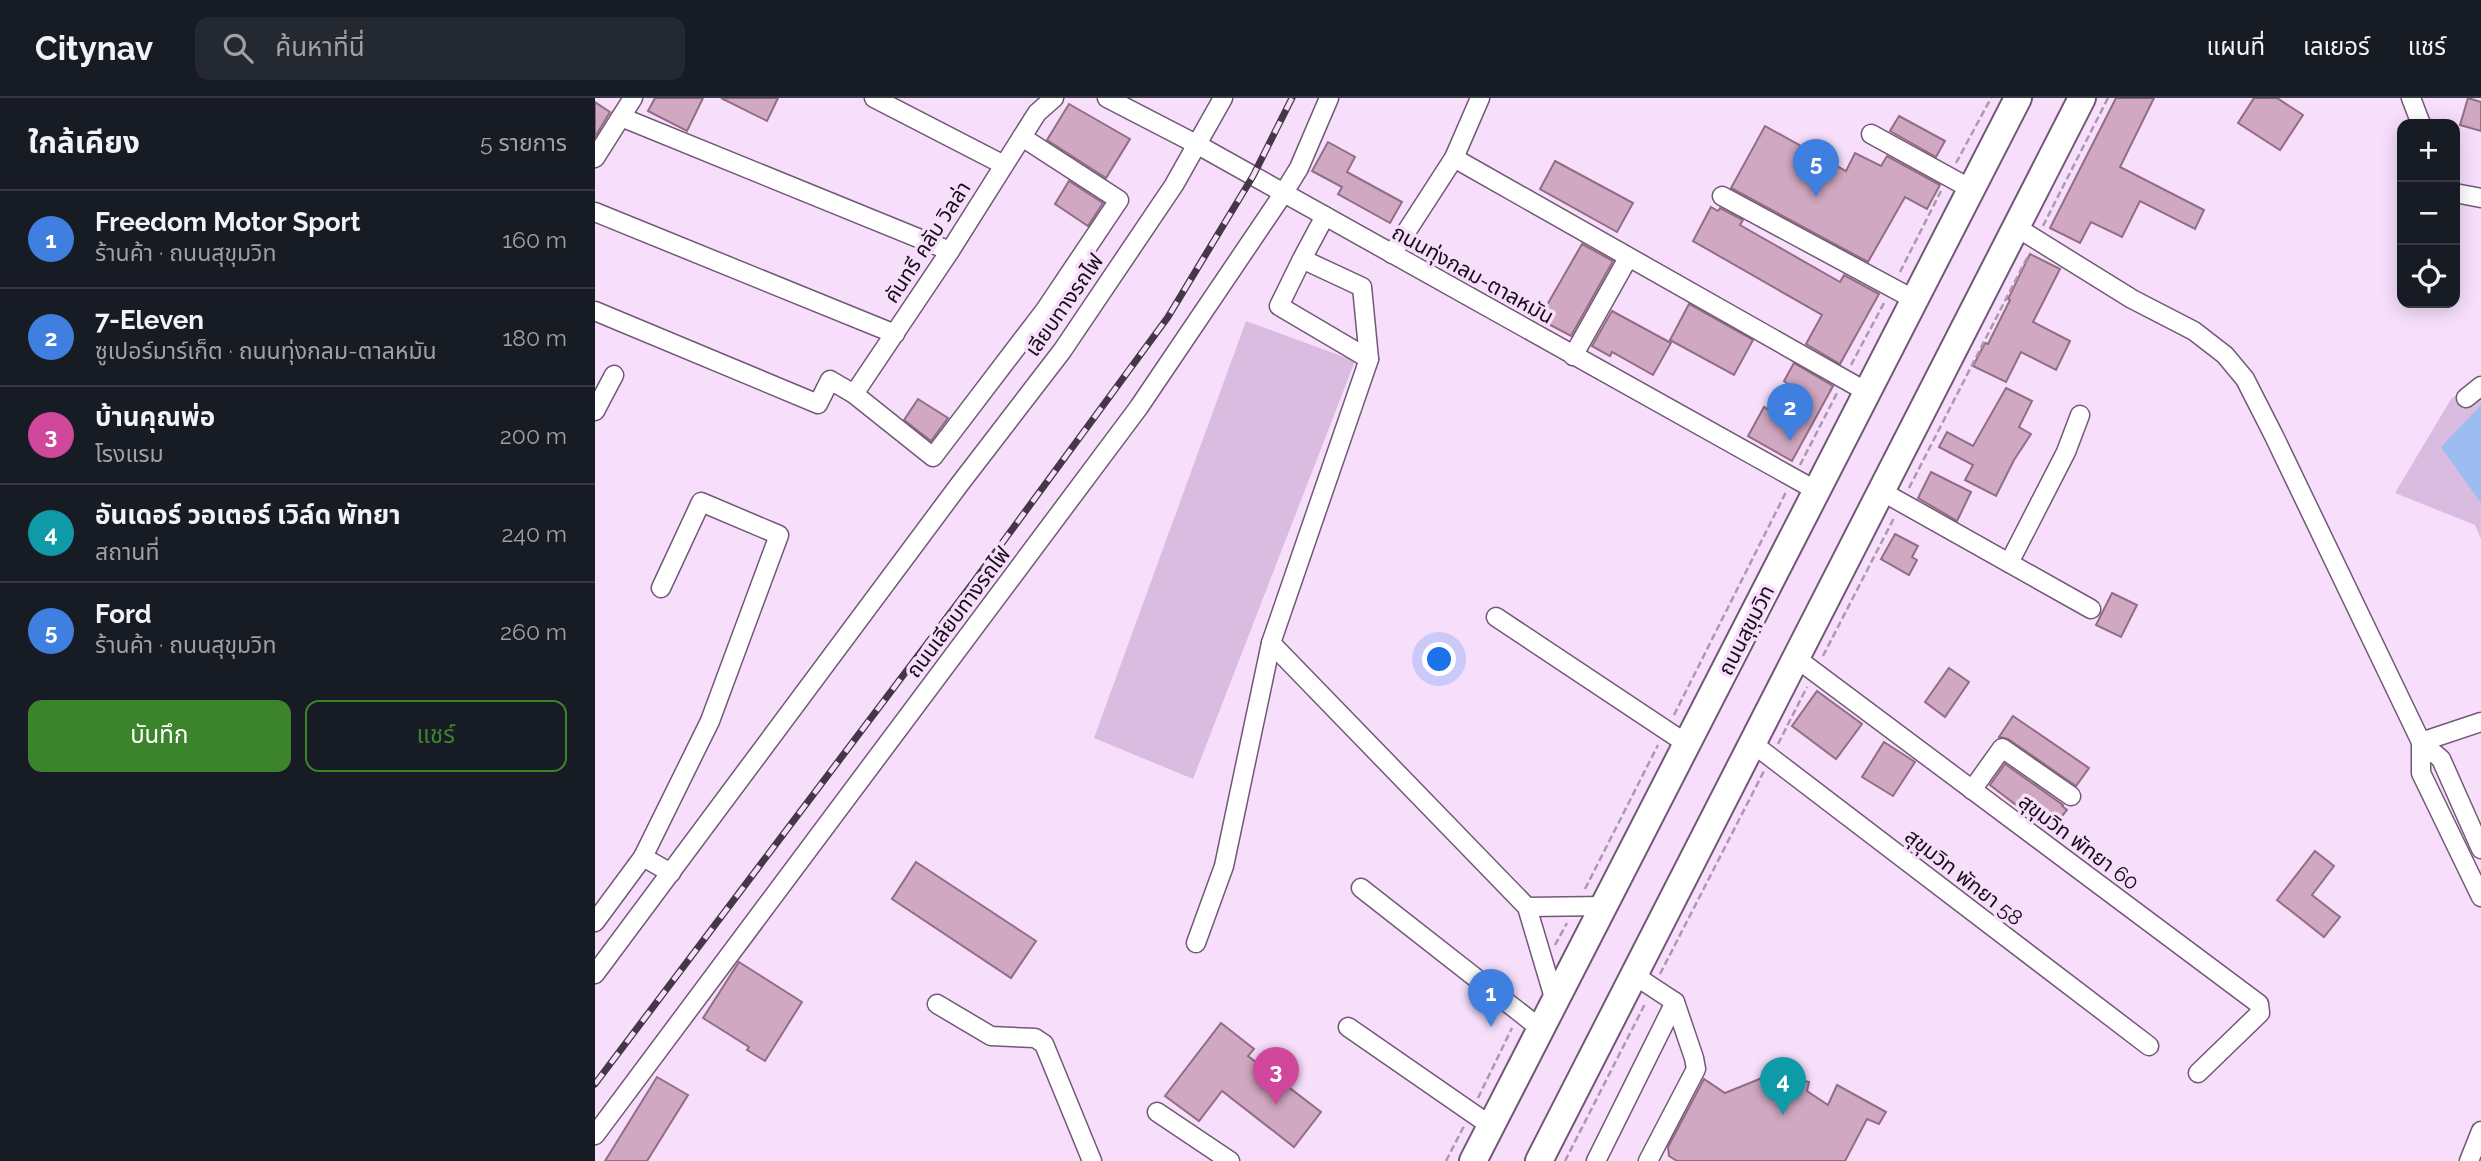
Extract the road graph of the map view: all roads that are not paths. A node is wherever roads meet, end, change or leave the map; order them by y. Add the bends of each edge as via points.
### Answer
1 (633, 98) edge
2 (874, 98) edge
3 (1053, 98) edge
4 (1107, 98) edge
5 (1223, 98) edge
6 (1329, 98) edge
7 (1480, 98) edge
8 (2082, 98) edge
9 (2411, 98) edge
10 (2009, 99) edge
11 (1037, 106) edge
12 (621, 117) junction
13 (2419, 119) edge
14 (1871, 134) dead end
15 (1022, 137) junction
16 (1198, 145) junction
17 (595, 157) edge
18 (1454, 158) junction
19 (1004, 165) junction
20 (1960, 183) junction
21 (1283, 194) junction
22 (2460, 194) edge
23 (1722, 196) dead end
24 (2481, 198) edge
25 (595, 212) edge
26 (1325, 216) junction
27 (2026, 233) junction
28 (950, 251) junction
29 (1392, 254) junction
30 (1628, 258) junction
31 (1302, 259) junction
32 (1903, 294) junction
33 (595, 311) edge
34 (895, 334) junction
35 (1573, 356) junction
36 (1369, 359) junction
37 (614, 375) dead end
38 (2481, 386) edge
39 (1867, 392) junction
40 (854, 394) junction
41 (2466, 398) dead end
42 (595, 411) edge
43 (2080, 415) dead end
44 (1817, 491) junction
45 (1891, 497) junction
46 (2009, 563) junction
47 (661, 588) dead end
48 (2091, 609) dead end
49 (1496, 617) dead end
50 (1271, 643) junction
51 (1805, 665) junction
52 (2481, 722) edge
53 (1676, 737) junction
54 (2421, 742) junction
55 (1762, 750) junction
56 (1972, 790) junction
57 (2071, 796) dead end
58 (2481, 849) edge
59 (643, 857) junction
60 (671, 873) junction
61 (1361, 888) dead end
62 (2481, 897) edge
63 (1604, 906) junction
64 (1527, 907) junction
65 (595, 922) edge
66 (1196, 943) dead end
67 (595, 974) edge
68 (1644, 981) junction
69 (1555, 1001) junction
70 (1675, 1002) junction
71 (937, 1004) dead end
72 (1348, 1027) dead end
73 (1541, 1029) junction
74 (2148, 1046) dead end
75 (2197, 1073) dead end
76 (1157, 1112) dead end
77 (1481, 1118) junction
78 (2481, 1132) edge
79 (595, 1135) edge
80 (1545, 1158) edge
81 (1092, 1161) edge
82 (1230, 1161) edge
83 (1473, 1161) edge
84 (1500, 1161) edge
85 (1596, 1161) edge
86 (1648, 1161) edge
87 (2469, 1161) edge

1 - 12 street
2 - 19 street
3 - 11 street, คันทรี คลับ วิลล่า
4 - 16 street, ถนนทุ่งกลม-ตาลหมัน
5 - 16 street
6 - 21 street, ถนนเลียบทางรถไฟ
7 - 18 street
8 - 27 highway
9 - 13 street
10 - 20 highway, ถนนสุขุมวิท
11 - 15 street, คันทรี คลับ วิลล่า
12 - 17 street
12 - 28 street
14 - 20 street
15 - 19 street, คันทรี คลับ วิลล่า
15 - 40 street via 1119,200 1045,310 933,457
16 - 21 street, ถนนทุ่งกลม-ตาลหมัน
16 - 60 street, เลียบทางรถไฟ via 1062,351
18 - 29 street
18 - 30 street
19 - 28 street, คันทรี คลับ วิลล่า
20 - 32 highway, ถนนสุขุมวิท
21 - 26 street, ถนนทุ่งกลม-ตาลหมัน
21 - 79 street, ถนนเลียบทางรถไฟ via 1139,407
22 - 24 street
23 - 32 street
25 - 34 street
26 - 29 street, ถนนทุ่งกลม-ตาลหมัน
26 - 31 street
27 - 45 highway
27 - 54 street via 2132,299 2194,331 2225,355 2245,379
28 - 34 street, คันทรี คลับ วิลล่า
29 - 35 street, ถนนทุ่งกลม-ตาลหมัน
30 - 35 street
30 - 39 street
31 - 36 street via 1362,287
31 - 36 street via 1279,306
32 - 39 highway, ถนนสุขุมวิท
33 - 40 street via 818,404 830,380
34 - 40 street, คันทรี คลับ วิลล่า
35 - 44 street, ถนนทุ่งกลม-ตาลหมัน
36 - 50 street
37 - 42 street
38 - 41 street
39 - 44 highway, ถนนสุขุมวิท
43 - 46 street
44 - 53 highway, ถนนสุขุมวิท
45 - 46 street
45 - 51 highway
46 - 48 street
47 - 59 street via 701,502 779,535 710,721
49 - 53 street
50 - 64 street
50 - 66 street via 1224,866
51 - 55 highway
51 - 56 street, สุขุมวิท พัทยา 60
52 - 54 street
53 - 63 highway, ถนนสุขุมวิท
54 - 58 street via 2441,759
54 - 62 street via 2421,773
55 - 68 highway
55 - 74 street, สุขุมวิท พัทยา 58
56 - 57 street via 2002,748
56 - 75 street, สุขุมวิท พัทยา 60 via 2259,1004 2260,1013
59 - 60 street
59 - 65 street
60 - 67 street
61 - 73 street
63 - 64 street
63 - 69 highway, ถนนสุขุมวิท
64 - 69 street
68 - 70 street
68 - 80 highway
69 - 73 highway, ถนนสุขุมวิท
70 - 85 street
70 - 86 street via 1696,1069
71 - 81 street via 991,1036 1035,1038 1044,1044
72 - 77 street
73 - 77 highway, ถนนสุขุมวิท
76 - 82 street
77 - 83 highway, ถนนสุขุมวิท
77 - 84 highway
78 - 87 street

